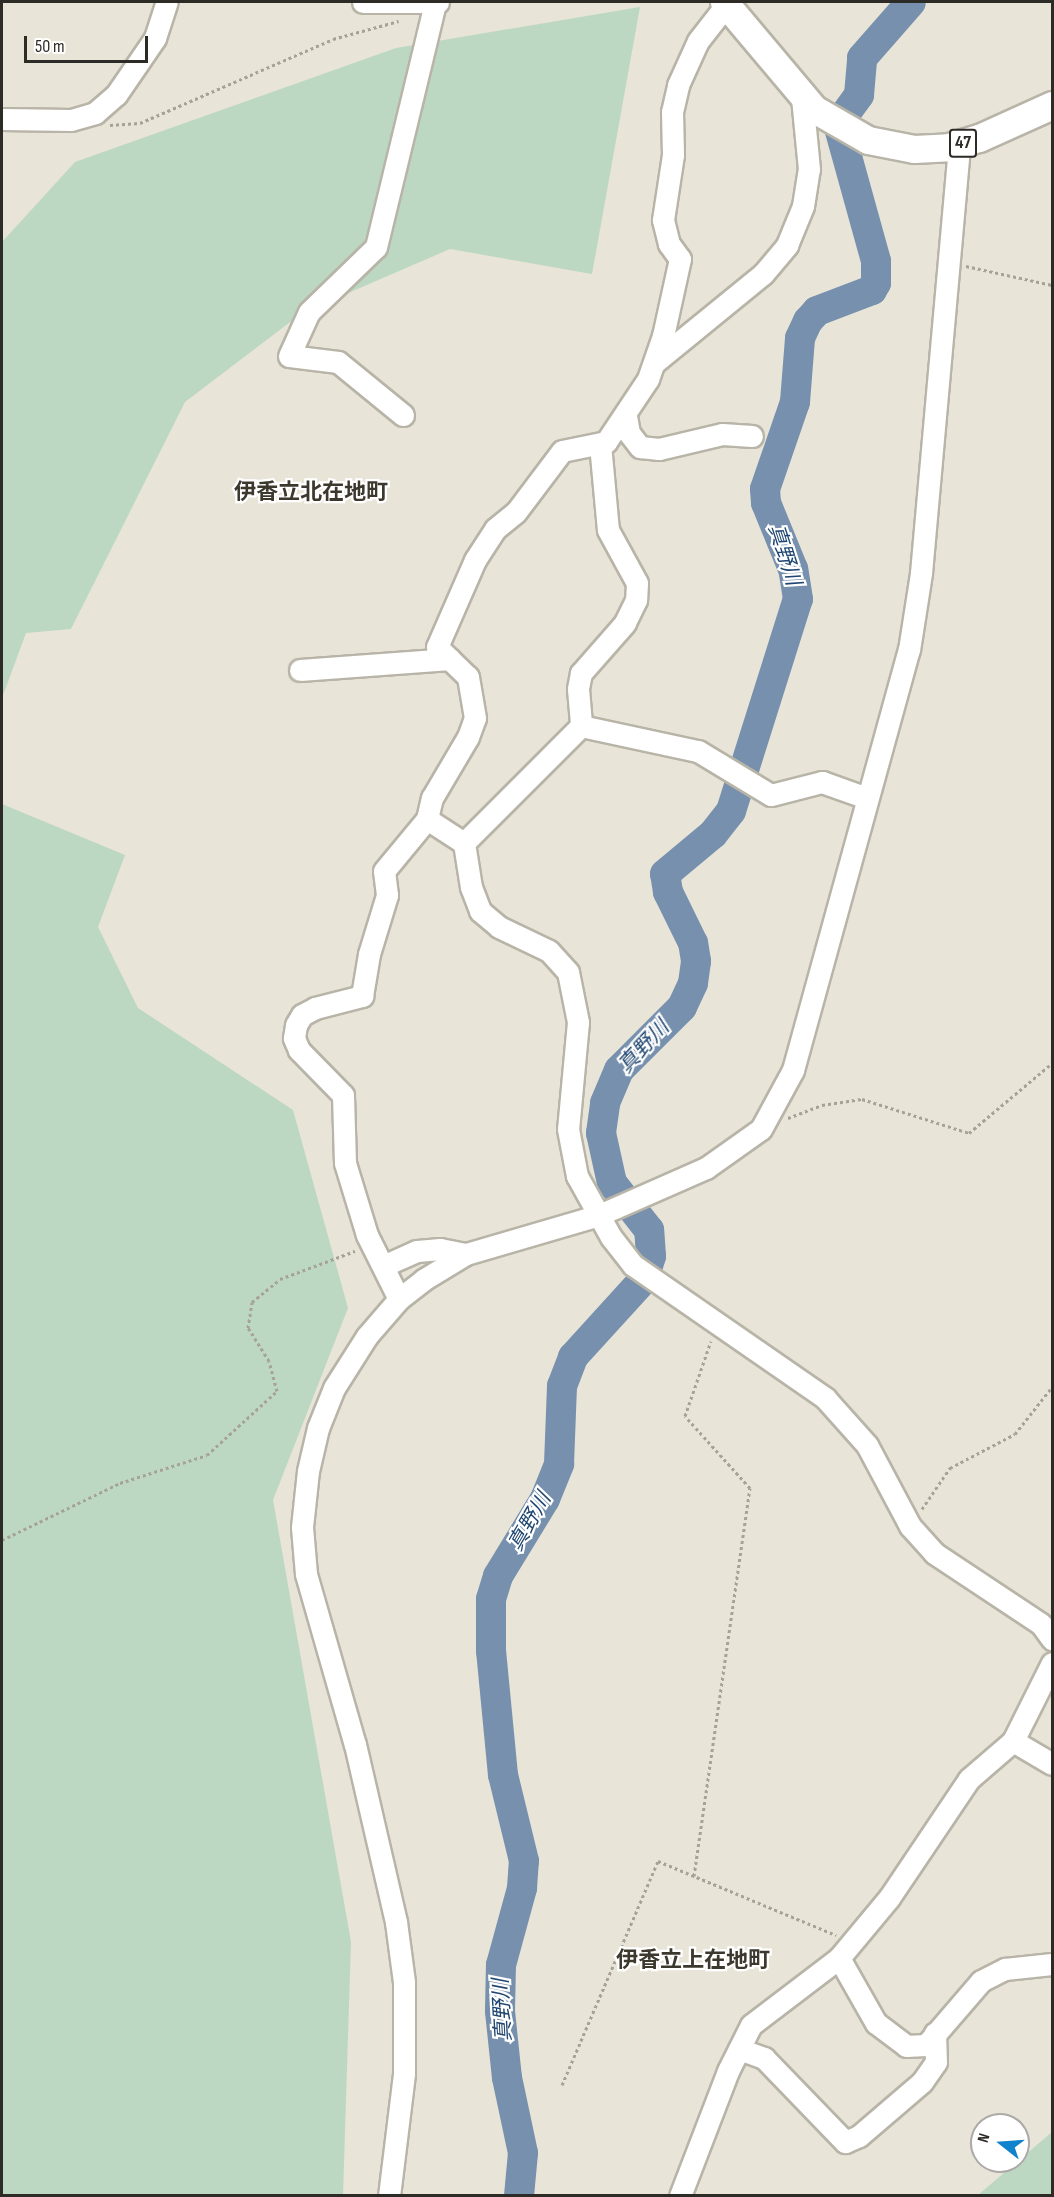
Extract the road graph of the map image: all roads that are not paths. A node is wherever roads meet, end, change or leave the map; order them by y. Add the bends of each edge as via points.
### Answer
1 (166, 2) edge
2 (363, 2) edge
3 (436, 2) edge
4 (725, 3) edge
5 (808, 103) junction
6 (1053, 105) edge
7 (2, 119) edge
8 (959, 144) junction
9 (655, 362) junction
10 (403, 416) dead end
11 (626, 416) junction
12 (752, 436) dead end
13 (600, 444) junction
14 (450, 659) junction
15 (300, 670) dead end
16 (581, 726) junction
17 (867, 798) junction
18 (427, 819) junction
19 (464, 843) junction
20 (599, 1215) junction
21 (466, 1254) junction
22 (384, 1266) junction
23 (399, 1299) junction
24 (1053, 1639) edge
25 (1053, 1664) edge
26 (1013, 1742) junction
27 (1053, 1764) edge
28 (845, 1950) junction
29 (1053, 1964) edge
30 (934, 2033) junction
31 (739, 2049) junction
32 (389, 2196) edge
33 (680, 2196) edge

1 - 7 street via 155,38 116,94 95,113 71,120
2 - 3 street
3 - 10 street via 376,247 309,312 288,356 338,362
4 - 5 main road, 47
4 - 9 street via 698,41 678,85 672,112 673,155 663,220 669,244 680,259
5 - 8 main road, 47 via 868,140 914,150
5 - 9 street via 809,169 803,206 787,245 763,274
6 - 8 main road, 47
8 - 17 street via 921,573 909,650
9 - 11 street
11 - 12 street via 629,433 640,447 659,449 722,434
11 - 13 street
13 - 14 street via 562,451 516,512 495,529 475,560 437,647
13 - 16 street via 608,530 638,588 626,623 581,673
14 - 15 street
14 - 18 street via 468,677 475,718 432,798
16 - 17 street via 698,751 771,795 822,782
16 - 19 street
17 - 20 street via 793,1070 761,1129 706,1168
18 - 19 street
18 - 22 street via 384,871 387,895 369,954 362,996 309,1011 296,1025 294,1038 317,1070 335,1083 343,1095 345,1163
19 - 20 street via 471,887 480,911 499,927 549,951 568,972 578,1023 569,1114 570,1149 577,1176
20 - 21 street
20 - 24 street via 633,1265 825,1398 850,1422 910,1526 934,1553 1041,1624
21 - 22 street via 440,1248 417,1251
21 - 23 street
22 - 23 street
23 - 32 street via 367,1336 334,1388 318,1428 308,1471 302,1527 306,1574 355,1745 396,1922 404,1982 404,2073
25 - 26 street
26 - 27 street
26 - 28 street via 969,1779 889,1898
28 - 30 street via 876,2023 906,2046 926,2045
28 - 31 street via 751,2025
29 - 30 street via 1005,1969 981,1982
30 - 31 street via 936,2061 922,2082 859,2136 845,2142 764,2058
31 - 33 street

